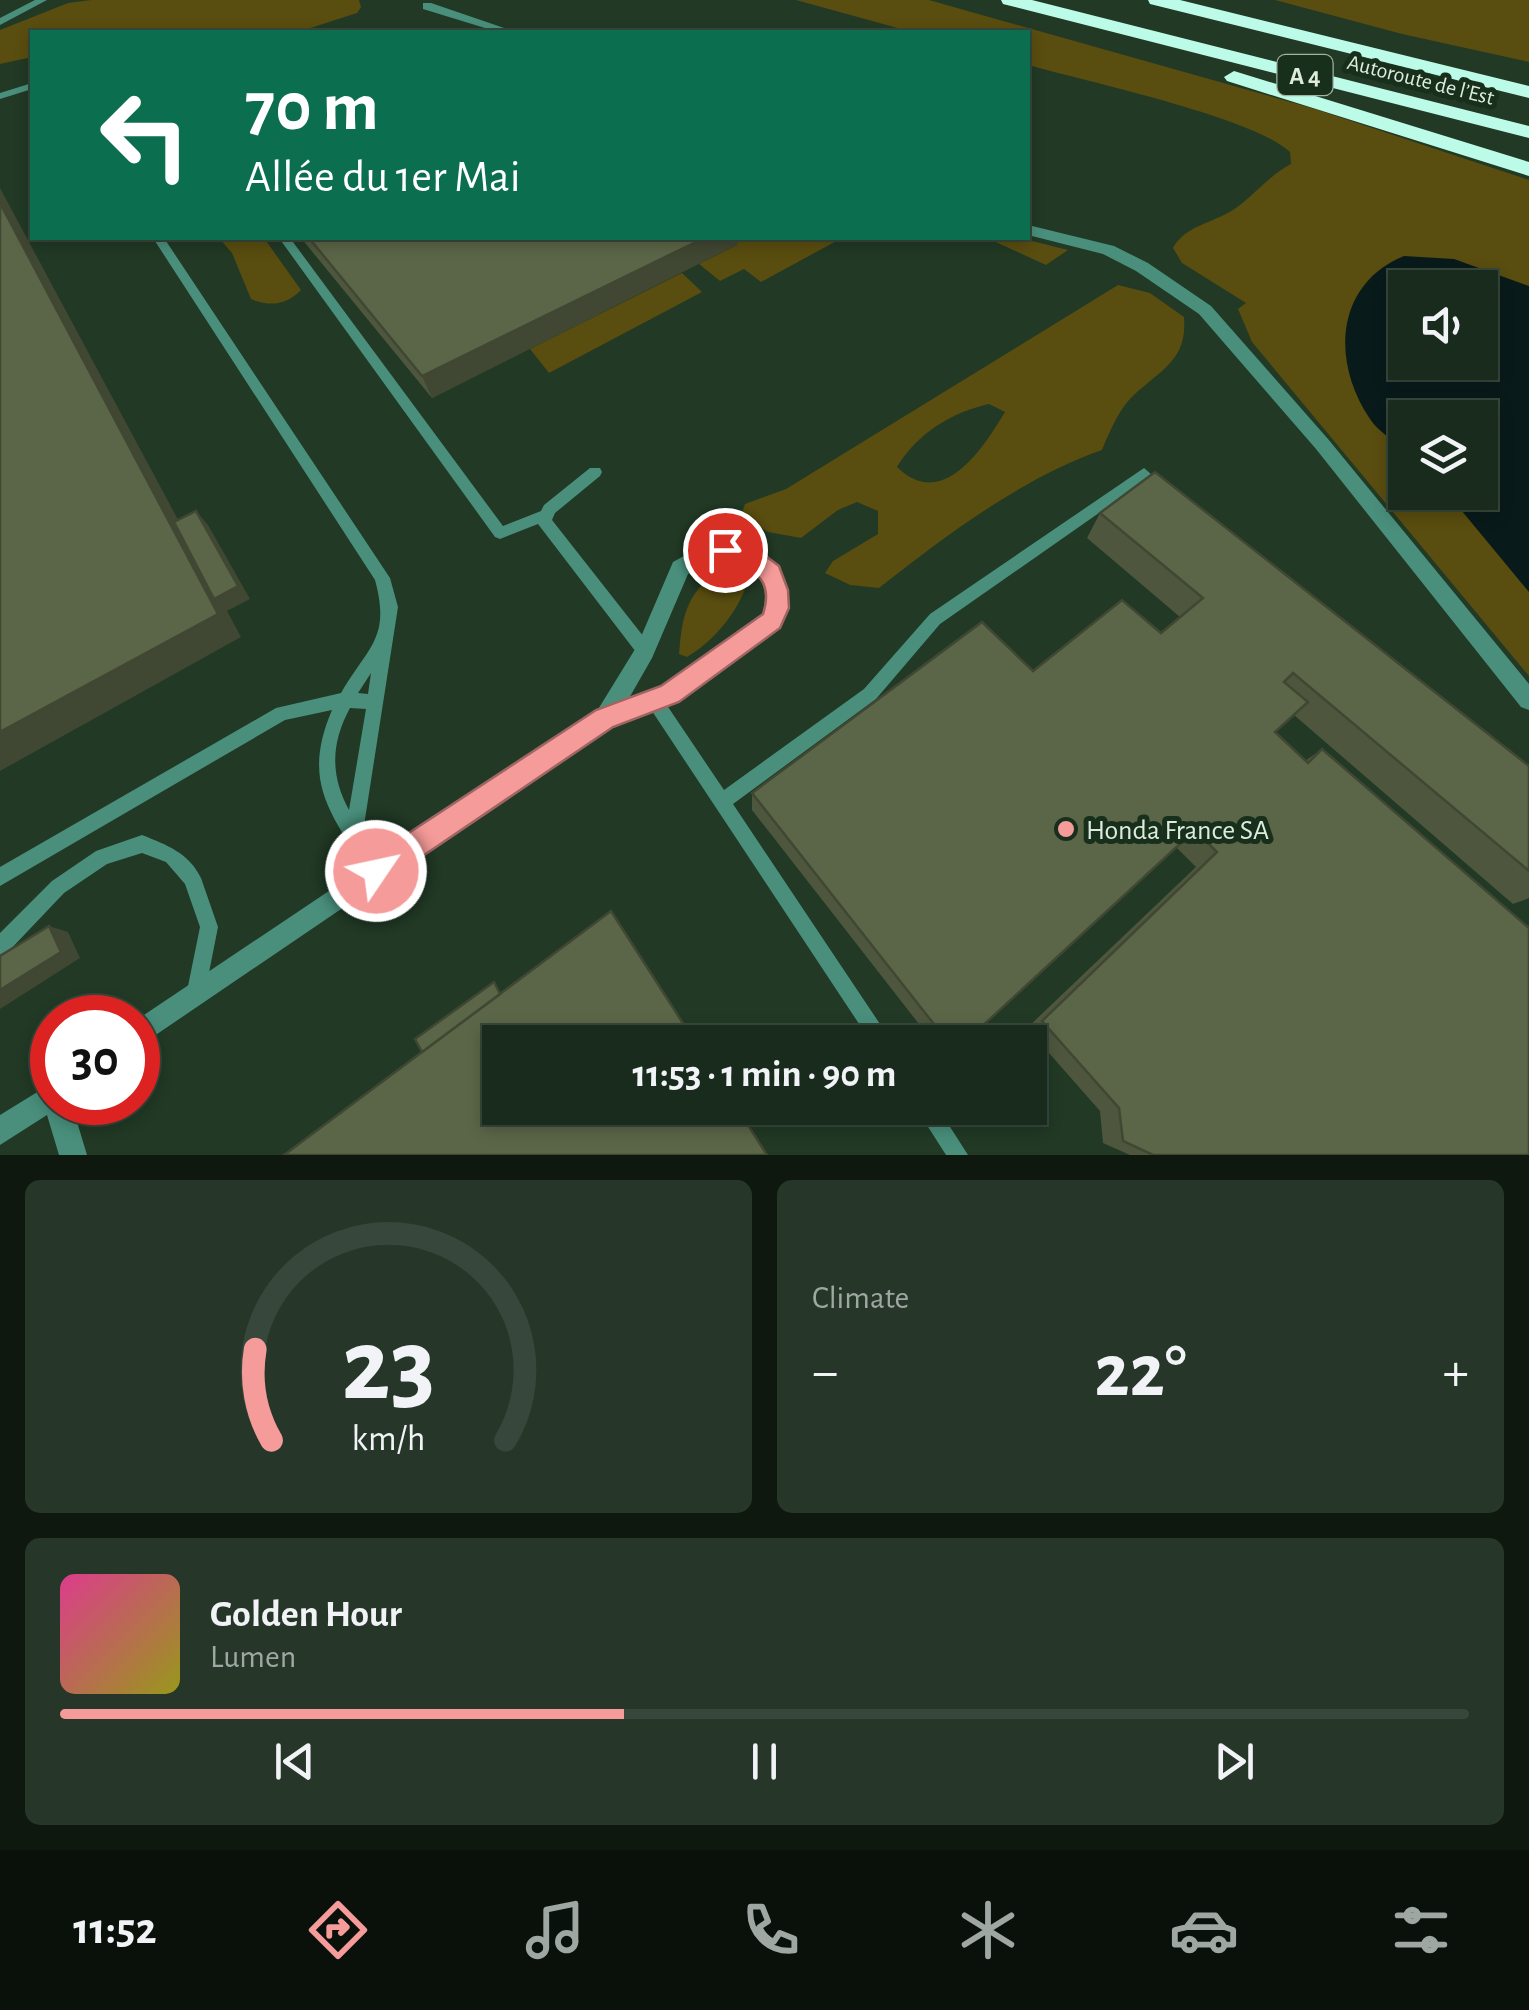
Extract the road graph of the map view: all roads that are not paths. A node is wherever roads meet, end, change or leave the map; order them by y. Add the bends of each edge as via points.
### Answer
1 (42, 0) edge
2 (1010, 0) edge
3 (1157, 0) edge
4 (426, 6) dead end
5 (1082, 18) junction
6 (1231, 18) junction
7 (0, 22) edge
8 (504, 30) edge
9 (1529, 71) edge
10 (30, 87) edge
11 (1529, 92) edge
12 (0, 96) edge
13 (1529, 132) edge
14 (1529, 169) edge
15 (1030, 231) edge
16 (159, 240) edge
17 (285, 240) edge
18 (594, 472) dead end
19 (1144, 474) edge
20 (544, 516) junction
21 (383, 643) junction
22 (645, 650) junction
23 (344, 700) junction
24 (654, 700) junction
25 (1529, 700) edge
26 (375, 702) junction
27 (604, 718) junction
28 (721, 802) junction
29 (354, 832) junction
30 (376, 871) junction
31 (0, 877) edge
32 (0, 946) edge
33 (196, 991) junction
34 (160, 1018) edge
35 (871, 1025) edge
36 (30, 1111) edge
37 (64, 1125) edge
38 (938, 1125) edge
39 (0, 1131) edge
40 (73, 1155) edge
41 (958, 1155) edge

1 - 7 lane
2 - 5 highway, Autoroute de l’Est / A 4
3 - 6 highway, Autoroute de l’Est / A 4
4 - 8 street
5 - 13 highway, Autoroute de l’Est / A 4
5 - 14 highway via 1239,79
6 - 9 highway via 1329,26
6 - 11 highway, Autoroute de l’Est / A 4
10 - 12 lane
15 - 25 street via 1117,254 1206,310
16 - 21 lane via 382,578 390,607
17 - 20 lane via 500,533
18 - 20 lane
19 - 28 lane via 935,619 870,694
20 - 22 lane
21 - 23 lane
21 - 26 lane
22 - 24 street via 690,559 742,550 770,573 778,608 772,621
22 - 27 street
23 - 26 lane
23 - 29 lane via 326,769
23 - 31 lane via 282,713
24 - 27 street
24 - 28 lane
26 - 29 lane
27 - 30 street
28 - 35 lane
29 - 30 lane
30 - 33 street
32 - 33 lane via 58,887 102,856 142,844 172,856 192,878 210,927
33 - 34 street
36 - 39 street
37 - 40 street
38 - 41 lane

